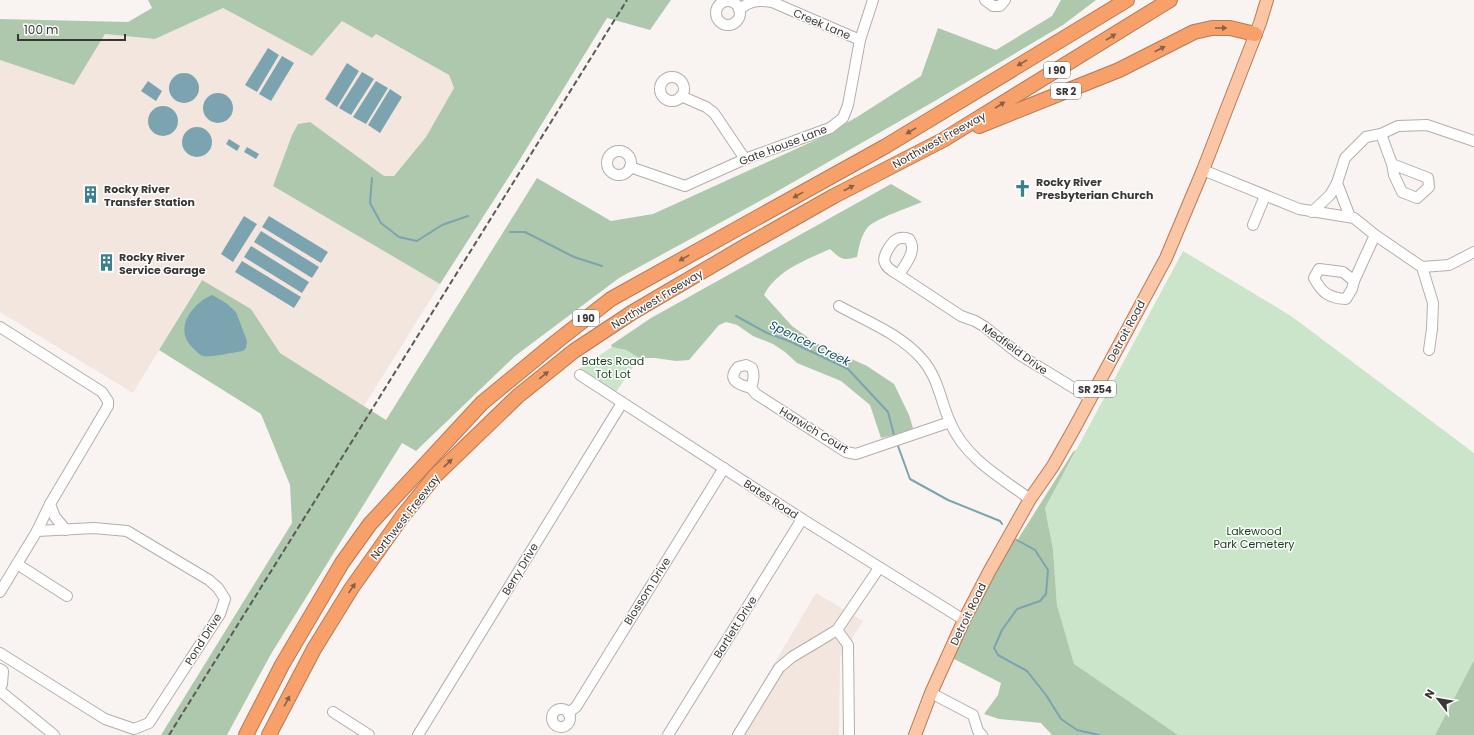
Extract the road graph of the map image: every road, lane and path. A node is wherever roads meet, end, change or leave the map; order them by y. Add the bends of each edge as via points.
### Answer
1 (873, 0) edge
2 (985, 0) edge
3 (1005, 0) edge
4 (1107, 0) edge
5 (1126, 0) edge
6 (1170, 0) edge
7 (1267, 0) edge
8 (739, 10) dead end
9 (1255, 34) junction
10 (860, 40) junction
11 (1055, 43) junction
12 (681, 96) dead end
13 (1381, 134) junction
14 (943, 140) junction
15 (1474, 141) edge
16 (745, 159) junction
17 (1392, 164) dead end
18 (630, 167) dead end
19 (1203, 170) junction
20 (1337, 183) junction
21 (1265, 196) junction
22 (1312, 212) junction
23 (1350, 217) junction
24 (1253, 225) dead end
25 (1375, 234) junction
26 (1474, 252) edge
27 (1422, 267) junction
28 (899, 275) dead end
29 (1354, 281) dead end
30 (838, 306) dead end
31 (0, 327) edge
32 (1429, 350) dead end
33 (580, 375) dead end
34 (751, 388) dead end
35 (1090, 398) junction
36 (622, 403) junction
37 (950, 422) junction
38 (724, 468) junction
39 (1030, 499) junction
40 (50, 504) junction
41 (802, 519) junction
42 (66, 530) junction
43 (37, 531) junction
44 (17, 564) junction
45 (879, 568) junction
46 (0, 592) edge
47 (67, 596) dead end
48 (964, 620) junction
49 (837, 630) junction
50 (0, 653) edge
51 (0, 669) edge
52 (0, 690) edge
53 (932, 693) junction
54 (333, 712) dead end
55 (568, 713) dead end
56 (54, 735) edge
57 (246, 735) edge
58 (269, 735) edge
59 (369, 735) edge
60 (418, 735) edge
61 (668, 735) edge
62 (738, 735) edge
63 (849, 735) edge
64 (914, 735) edge
65 (982, 735) edge

1 - 10 street, Gate House Lane
2 - 3 street via 993,6 1000,6
4 - 11 highway
5 - 11 highway, Northwest Freeway / I 90
14 -> 6 highway, Northwest Freeway / I 90
7 - 9 main road, Detroit Road
8 - 10 street, Creek Lane via 758,0 772,2
14 -> 9 highway, SR 2 via 1119,70 1194,32 1230,28
9 - 19 main road, Detroit Road / SR 254
10 - 16 street, Gate House Lane via 848,105 843,118 830,128
11 -> 57 highway, Northwest Freeway / I 90 via 886,146 611,300 482,403 370,524 342,563 282,665
12 - 16 street via 714,113
13 - 15 street via 1398,126 1427,125
13 - 17 street
13 - 20 street via 1366,137 1345,158
58 -> 14 highway, Northwest Freeway / I 90 via 314,649 351,589 402,517 435,476 518,396 574,351 633,312 834,196
16 - 18 street, Gate House Lane via 685,186
19 - 21 street
19 - 35 main road, Detroit Road / SR 254 via 1166,258
20 - 22 street via 1330,195
20 - 23 street
21 - 22 street
21 - 24 street
22 - 23 street
23 - 25 street
25 - 27 street
25 - 29 street
26 - 27 street via 1450,265
27 - 32 street via 1433,304
28 - 35 street, Medfield Drive via 961,316 975,320 1020,355
30 - 37 street via 899,339 922,358 938,385
31 - 40 street via 102,392 108,401 108,406
33 - 36 street, Bates Road
34 - 37 street, Harwich Court via 756,394 846,452 856,454
35 - 39 main road, Detroit Road / SR 254 via 1053,466
36 - 38 street, Bates Road
36 - 60 street, Berry Drive
37 - 39 street via 963,446 978,461
38 - 41 street, Bates Road
38 - 55 street, Blossom Drive via 576,706
39 - 48 main road, Detroit Road / SR 254
40 - 42 street via 55,517
40 - 43 street
41 - 45 street, Bates Road
41 - 61 street, Bartlett Drive
42 - 43 street, Pond Drive
42 - 50 street, Pond Drive via 94,528 127,531 209,580 218,588 225,599 220,614 149,723 134,729 105,719
43 - 44 street
44 - 46 street
44 - 47 street
45 - 48 street, Bates Road
45 - 49 street
48 - 53 main road, Detroit Road / SR 254
49 - 62 street via 779,668
49 - 63 street via 848,645
51 - 52 street
52 - 56 street
53 - 64 main road, Detroit Road / SR 254
53 - 65 street via 973,715 978,731
54 - 59 street

